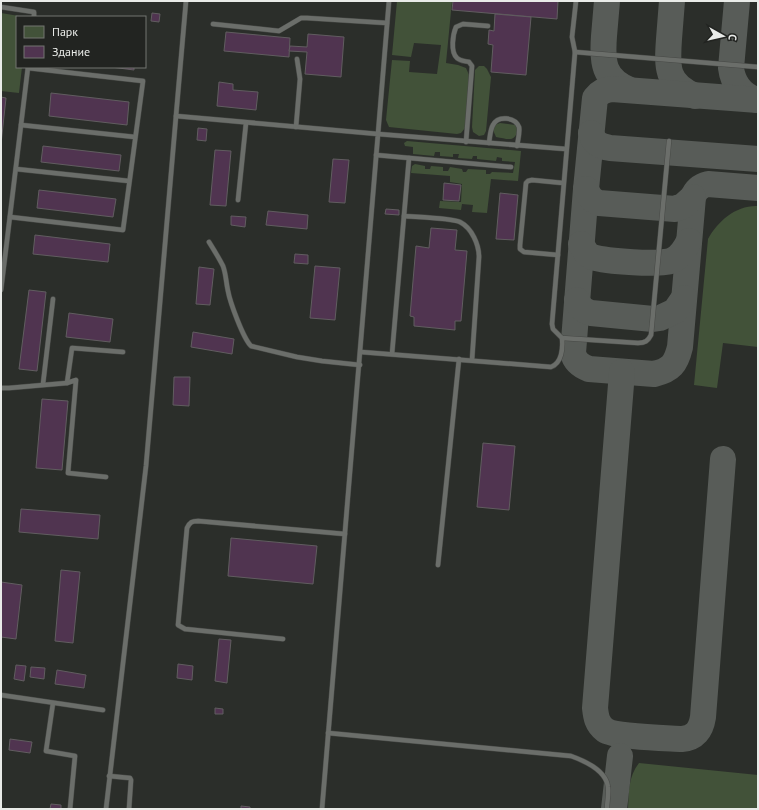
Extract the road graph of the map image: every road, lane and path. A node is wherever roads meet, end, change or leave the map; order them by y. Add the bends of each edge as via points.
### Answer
1 (186, 1) edge
2 (389, 1) edge
3 (576, 1) edge
4 (1, 7) edge
5 (34, 16) edge
6 (387, 23) junction
7 (213, 24) dead end
8 (488, 26) dead end
9 (575, 52) junction
10 (297, 59) dead end
11 (758, 67) edge
12 (28, 68) edge
13 (176, 116) junction
14 (246, 123) junction
15 (21, 125) junction
16 (296, 127) junction
17 (378, 134) junction
18 (135, 137) junction
19 (466, 142) junction
20 (669, 142) dead end
21 (490, 143) junction
22 (517, 146) junction
23 (566, 149) junction
24 (376, 155) junction
25 (409, 158) junction
26 (510, 167) dead end
27 (16, 169) junction
28 (129, 181) junction
29 (563, 183) junction
30 (238, 200) dead end
31 (404, 216) junction
32 (10, 217) junction
33 (209, 242) dead end
34 (558, 256) junction
35 (1, 290) edge
36 (54, 299) dead end
37 (562, 338) junction
38 (123, 352) dead end
39 (361, 352) junction
40 (392, 354) junction
41 (459, 359) junction
42 (472, 360) junction
43 (360, 365) junction
44 (67, 383) junction
45 (43, 384) junction
46 (1, 388) edge
47 (106, 477) dead end
48 (345, 534) junction
49 (438, 565) dead end
50 (283, 639) dead end
51 (1, 695) edge
52 (53, 702) junction
53 (103, 710) dead end
54 (328, 733) junction
55 (109, 776) junction
56 (70, 809) edge
57 (106, 809) edge
58 (129, 809) edge
59 (322, 809) edge
60 (607, 809) edge

1 - 13 lane
2 - 6 lane
3 - 9 lane via 572,37
4 - 5 lane via 34,12
6 - 7 lane via 301,18 279,31
6 - 17 lane
8 - 19 lane via 463,24 456,27 454,32 454,54 472,66
9 - 11 lane
9 - 23 lane
10 - 16 lane via 300,79
12 - 15 lane
12 - 18 lane via 143,81
13 - 14 lane
13 - 55 lane via 146,466
14 - 16 lane
14 - 30 lane
15 - 18 lane
15 - 27 lane
16 - 17 lane
17 - 19 lane
17 - 24 lane
18 - 28 lane
19 - 21 lane
20 - 37 lane via 649,339 638,343
21 - 22 lane
21 - 22 lane via 493,124 501,118 511,119 519,128
22 - 23 lane
23 - 29 lane
24 - 25 lane
24 - 39 lane
25 - 26 lane
25 - 31 lane
27 - 28 lane
27 - 32 lane
28 - 32 lane via 123,230
29 - 34 lane
29 - 34 lane via 532,180 526,183 520,245 524,252
31 - 40 lane
31 - 42 lane via 460,222 477,243 479,257
32 - 35 lane
33 - 43 lane via 223,267 230,298 251,346 310,359
34 - 37 lane via 552,324 553,329
36 - 45 lane
37 - 42 lane via 560,358 556,365 551,367
38 - 44 lane via 72,348
39 - 40 lane
39 - 43 lane
40 - 41 lane
41 - 42 lane
41 - 49 lane
43 - 48 lane
44 - 45 lane
44 - 47 lane via 76,380 68,473
45 - 46 lane
48 - 50 lane via 198,521 189,524 178,625 185,629
48 - 54 lane
51 - 52 lane
52 - 53 lane
52 - 56 lane via 46,751 75,756
54 - 59 lane
54 - 60 lane via 571,756 593,767 606,779
55 - 57 lane
55 - 58 lane via 130,778

